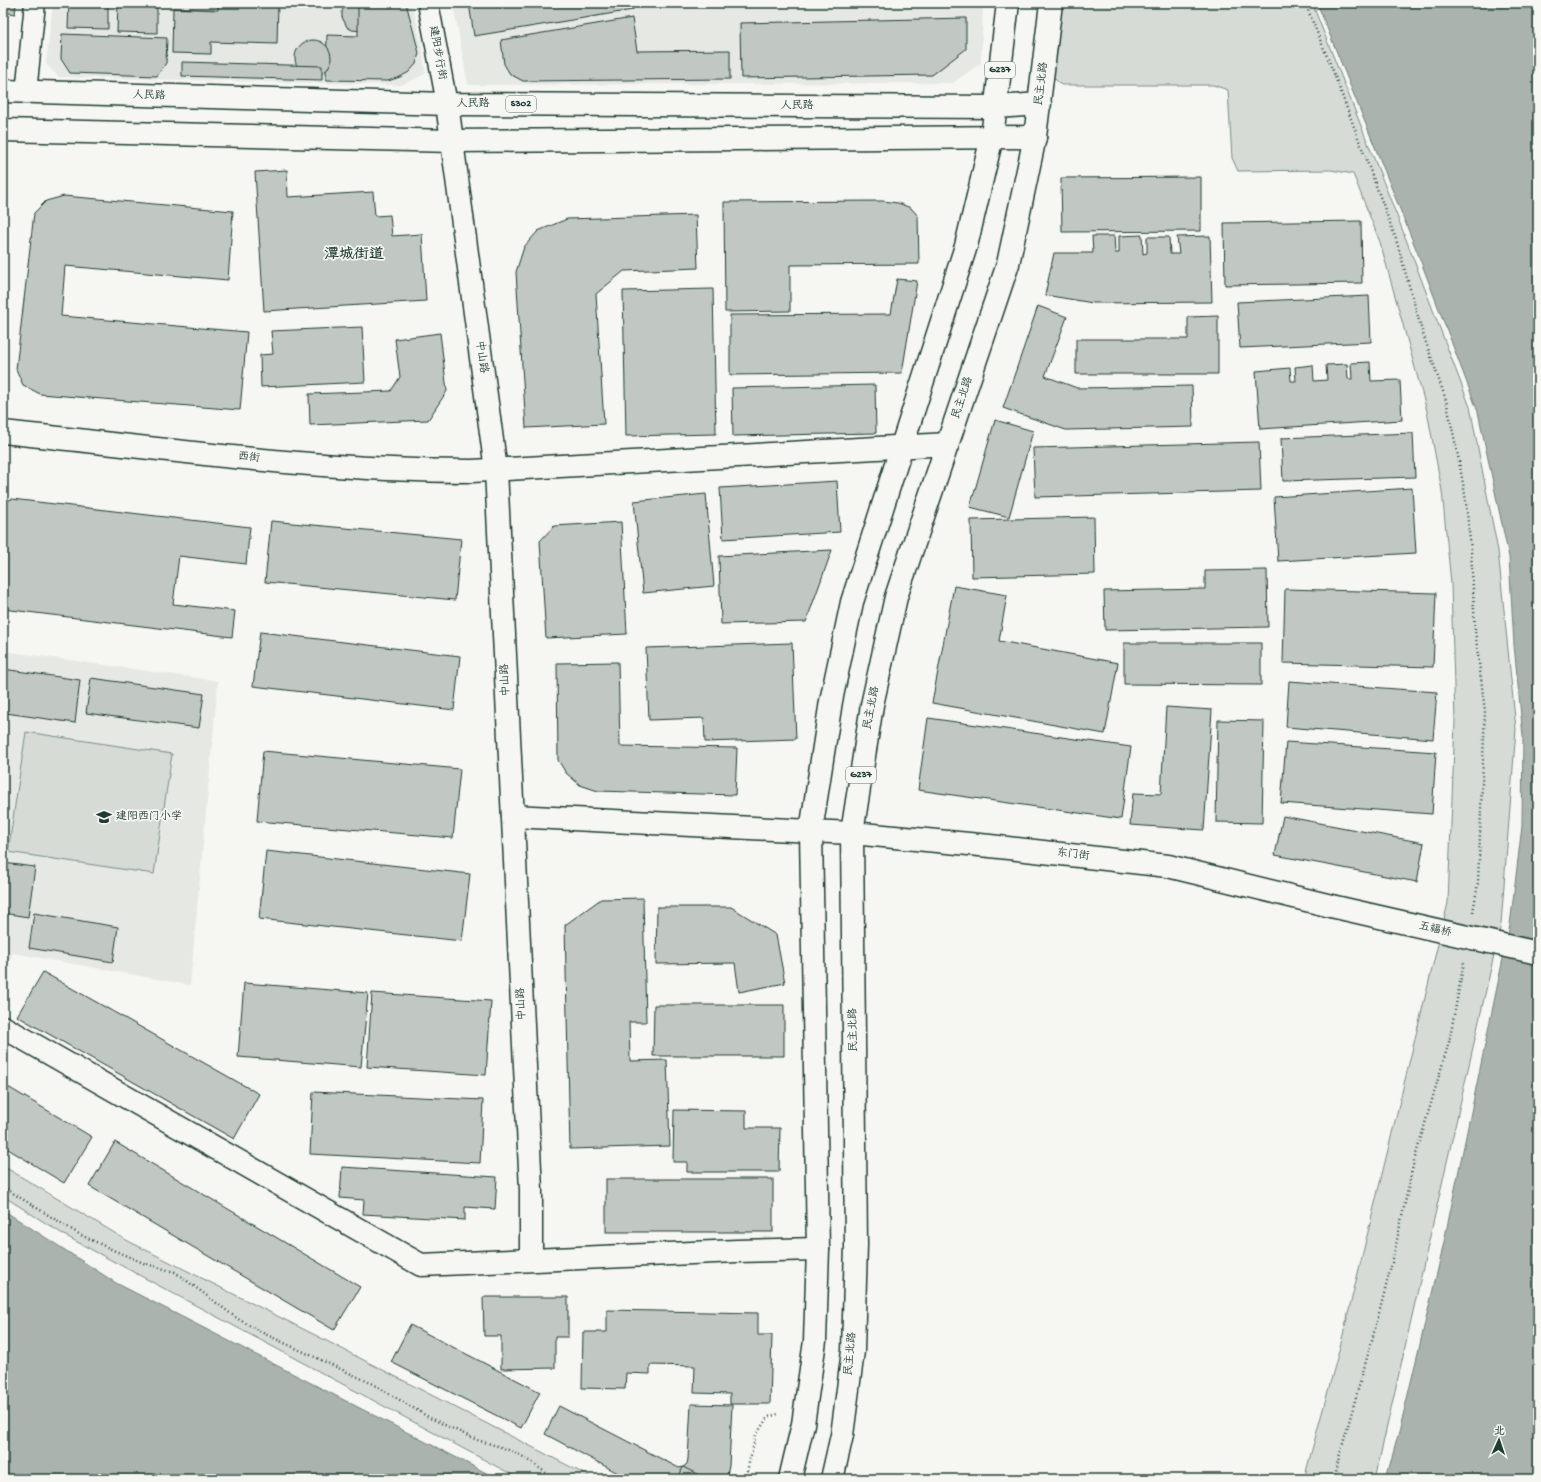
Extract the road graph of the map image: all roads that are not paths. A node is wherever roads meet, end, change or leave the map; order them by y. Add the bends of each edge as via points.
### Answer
1 (35, 3) edge
2 (428, 3) edge
3 (1008, 3) edge
4 (1051, 3) edge
5 (3, 91) edge
6 (26, 93) junction
7 (447, 104) junction
8 (1040, 104) junction
9 (996, 107) junction
10 (3, 130) edge
11 (992, 137) junction
12 (1035, 137) junction
13 (452, 141) junction
14 (3, 432) edge
15 (948, 444) junction
16 (901, 446) junction
17 (496, 470) junction
18 (513, 816) junction
19 (811, 831) junction
20 (852, 832) junction
21 (1331, 906) joint
22 (1538, 953) edge
23 (3, 1026) edge
24 (818, 1249) junction
25 (531, 1259) junction
26 (790, 1479) edge
27 (832, 1479) edge

1 - 6 street
2 - 7 street, 建阳步行街
3 - 9 main road, G237
4 - 8 main road, 民主北路 / G237
5 - 6 main road, 人民路 / S302
6 - 7 main road, 人民路 / S302
7 - 9 main road, 人民路 / S302
7 - 13 main road, 中山路
8 - 9 main road, 人民路 / S302
8 - 12 main road, 民主北路 / G237
9 - 11 main road, G237
10 - 13 main road
11 - 12 main road
11 - 13 main road
11 - 16 main road, G237 via 966,246
12 - 15 main road, 民主北路 / G237 via 1008,264
13 - 17 main road, 中山路
14 - 17 main road, 西街 via 281,462 421,471
15 - 16 main road, 西街
15 - 20 main road, 民主北路 / G237 via 896,597 872,705
16 - 17 main road, 西街
16 - 19 main road, G237 via 852,602 831,701
17 - 18 main road, 中山路
18 - 19 main road, 东门街
18 - 25 main road, 中山路 via 532,1190
19 - 20 main road, 东门街
19 - 24 main road, G237
20 - 21 main road, 东门街 via 1168,866
20 - 27 main road, 民主北路 / G237 via 856,1245 853,1351 842,1435
21 - 22 main road, 五福桥, bridge
23 - 25 main road via 421,1265
24 - 25 main road
24 - 26 main road, G237 via 814,1341 803,1424

